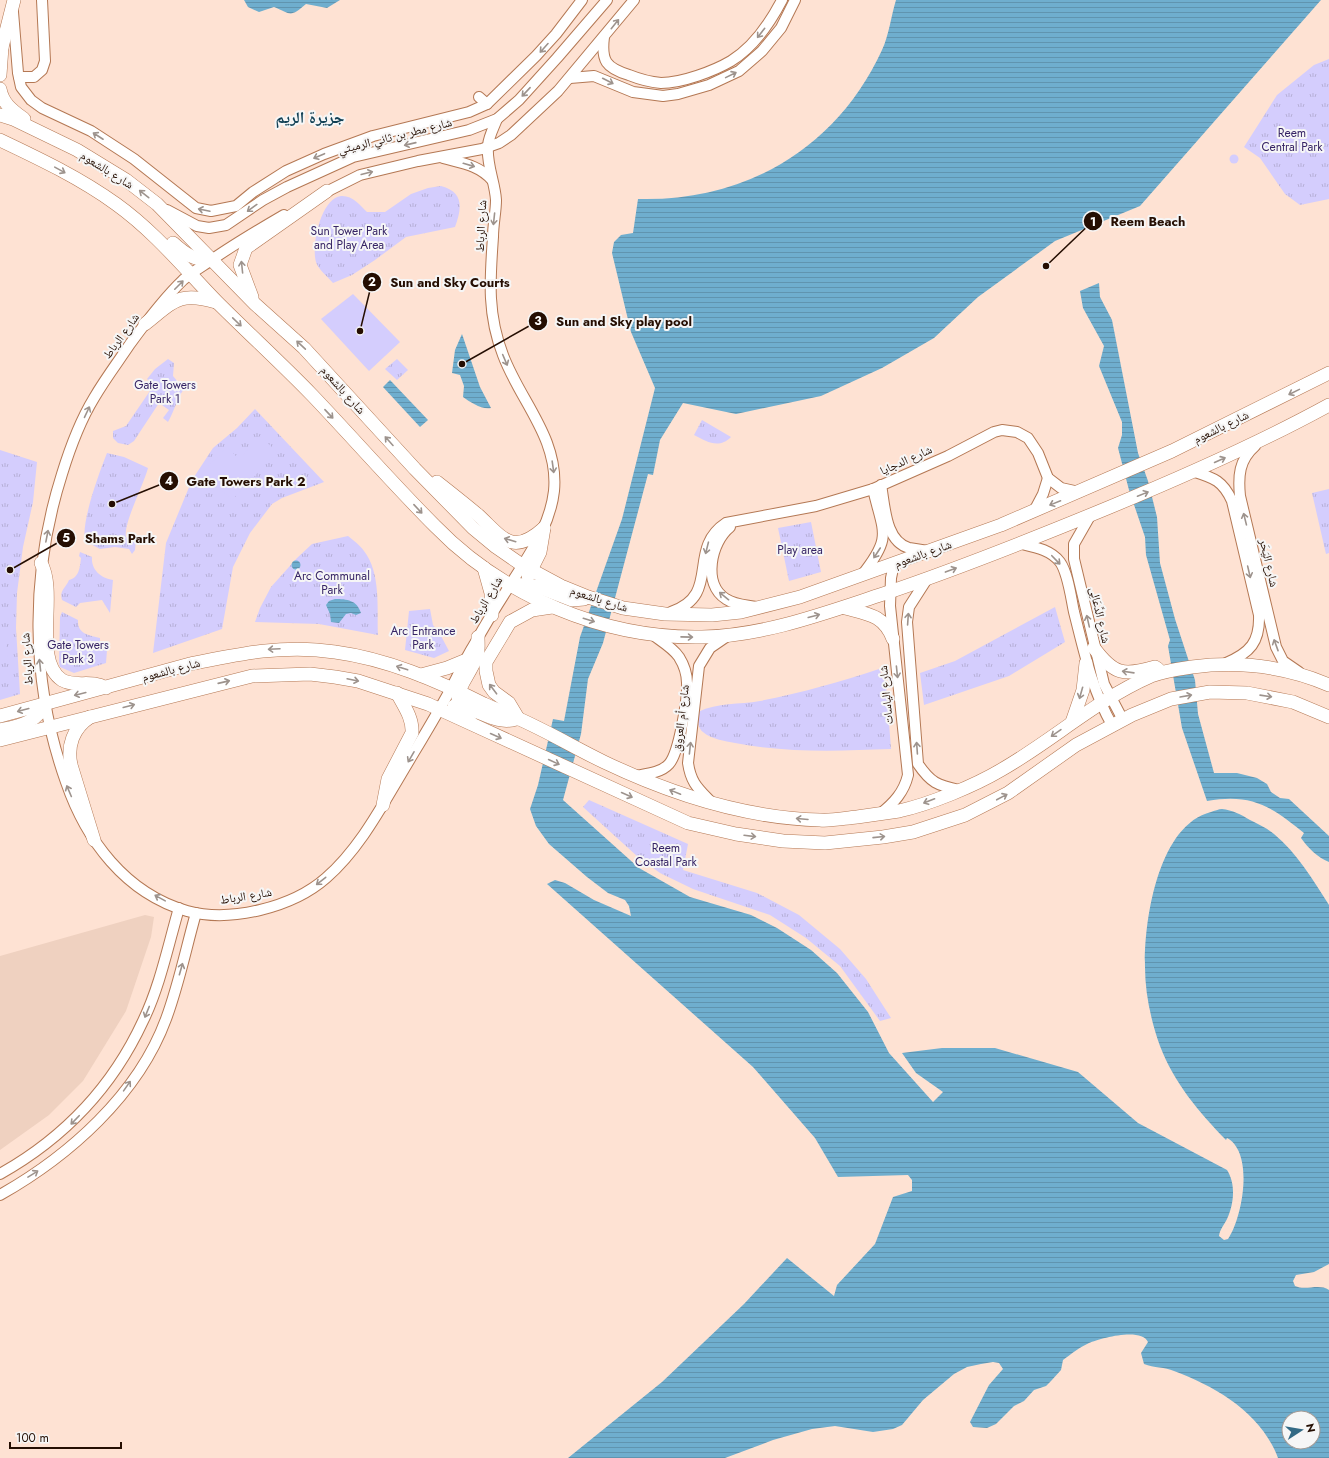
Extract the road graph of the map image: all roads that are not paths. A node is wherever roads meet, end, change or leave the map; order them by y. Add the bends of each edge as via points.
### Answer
1 (42, 0) edge
2 (582, 0) edge
3 (607, 0) edge
4 (634, 0) edge
5 (782, 0) edge
6 (795, 0) edge
7 (13, 4) edge
8 (569, 18) junction
9 (582, 30) junction
10 (604, 37) junction
11 (1, 51) edge
12 (0, 75) edge
13 (19, 77) junction
14 (570, 78) junction
15 (0, 89) edge
16 (437, 110) dead end
17 (0, 115) edge
18 (497, 119) junction
19 (440, 120) junction
20 (50, 137) junction
21 (368, 138) junction
22 (0, 140) edge
23 (488, 147) junction
24 (0, 150) edge
25 (352, 157) junction
26 (441, 157) junction
27 (40, 158) junction
28 (302, 179) junction
29 (492, 180) junction
30 (86, 184) junction
31 (327, 191) junction
32 (253, 192) junction
33 (157, 204) junction
34 (212, 260) junction
35 (191, 274) junction
36 (217, 302) junction
37 (255, 304) junction
38 (146, 324) junction
39 (1329, 374) edge
40 (1329, 405) edge
41 (1323, 410) edge
42 (1261, 441) junction
43 (415, 469) junction
44 (1189, 474) junction
45 (1048, 478) junction
46 (877, 487) junction
47 (1079, 492) junction
48 (1034, 511) junction
49 (1090, 516) junction
50 (746, 519) junction
51 (544, 528) junction
52 (1022, 544) junction
53 (930, 552) junction
54 (41, 563) junction
55 (894, 564) junction
56 (526, 567) junction
57 (484, 568) junction
58 (862, 575) junction
59 (927, 579) junction
60 (510, 584) junction
61 (527, 584) junction
62 (890, 592) junction
63 (588, 598) junction
64 (537, 600) junction
65 (552, 607) junction
66 (760, 607) junction
67 (845, 608) junction
68 (666, 614) junction
69 (492, 616) junction
70 (653, 635) junction
71 (727, 636) junction
72 (478, 637) junction
73 (893, 639) junction
74 (1094, 648) junction
75 (464, 661) junction
76 (1086, 663) junction
77 (1224, 664) junction
78 (699, 670) junction
79 (685, 671) junction
80 (1165, 671) junction
81 (421, 675) junction
82 (1314, 678) junction
83 (1329, 685) edge
84 (106, 688) junction
85 (455, 690) junction
86 (397, 693) junction
87 (1105, 701) junction
88 (45, 703) junction
89 (459, 706) junction
90 (439, 710) junction
91 (94, 715) junction
92 (0, 716) edge
93 (1329, 717) edge
94 (518, 718) junction
95 (1072, 722) junction
96 (1118, 723) junction
97 (474, 726) junction
98 (50, 727) junction
99 (0, 730) edge
100 (0, 740) edge
101 (635, 776) junction
102 (959, 790) junction
103 (383, 805) junction
104 (715, 805) junction
105 (880, 814) junction
106 (94, 840) junction
107 (179, 908) junction
108 (196, 913) junction
109 (0, 1174) edge
110 (0, 1195) edge

1 - 13 street via 45,62 42,70 34,77
2 - 8 street
3 - 9 street, شارع مطر بن ثاني الرميثي
10 -> 4 street
5 -> 10 street via 762,31 744,51 720,67 680,80 662,83 650,81 610,67 603,56
14 -> 6 street via 594,76 633,92 663,96 710,85 738,71 762,51 781,28
7 - 11 main road
7 - 13 street
8 - 9 street
8 -> 19 street via 536,56 469,112
9 -> 18 street, شارع مطر بن ثاني الرميثي via 519,100
10 - 14 street
11 - 12 main road
32 -> 13 street via 230,208 201,210 134,159 91,131 35,104 25,94
14 - 23 street via 511,135
15 - 20 main road via 6,106
16 - 19 street
17 - 20 main road, شارع بالشعوم
18 - 23 street
18 -> 25 street, شارع مطر بن ثاني الرميثي via 469,130
19 - 21 street
33 -> 20 main road, شارع بالشعوم via 105,167
21 - 25 street
21 -> 32 street via 286,171
22 - 27 main road, شارع بالشعوم
23 - 26 street
23 - 29 street, شارع الرباط
24 - 27 main road
25 - 28 street, شارع مطر بن ثاني الرميثي
26 -> 29 street via 474,166
31 -> 26 street via 360,175
27 -> 30 main road, شارع بالشعوم
28 - 32 street
28 -> 33 street, شارع مطر بن ثاني الرميثي via 263,200 226,225 214,228 197,226
29 -> 51 street, شارع الرباط via 496,206 490,279 491,311 504,357 536,415 549,449 553,467 554,495
30 - 34 main road via 108,191 127,202 185,254 200,260
30 - 35 main road, شارع بالشعوم via 146,228
31 - 34 street via 254,232
37 -> 31 main road via 240,265 246,248
33 - 34 main road, شارع بالشعوم
34 - 35 street, شارع الرباط
34 - 37 main road, شارع بالشعوم
35 - 36 main road, شارع بالشعوم
38 -> 35 street, شارع الرباط via 177,286
36 - 38 main road via 195,296 179,298
36 -> 57 main road, شارع بالشعوم via 309,391 437,529
43 -> 37 main road, شارع بالشعوم via 304,348
54 -> 38 street, شارع الرباط via 57,490 73,443 93,400
39 -> 47 main road, شارع بالشعوم via 1172,451
40 - 41 main road, شارع بالشعوم
41 - 42 main road, شارع بالشعوم
44 -> 42 main road, شارع بالشعوم
82 -> 42 street, شارع اليَحَر via 1283,661 1276,647 1240,496 1241,466 1246,453
51 -> 43 main road via 521,542 501,538 468,506 423,471
43 - 56 main road, شارع بالشعوم via 473,528
49 -> 44 main road, شارع بالشعوم
44 -> 77 street, شارع اليَحَر via 1219,482 1227,489 1259,615 1260,630 1249,650 1239,658
45 - 46 street, شارع الدجايا via 1038,453 1028,438 1010,430 994,432 948,456
45 - 47 street via 1061,488
45 - 48 street
46 - 50 street, شارع الدجايا via 816,506
46 - 53 street via 896,539 909,547
46 -> 58 street via 883,542 881,549
47 -> 48 main road, شارع بالشعوم
48 - 53 main road, شارع بالشعوم
49 - 52 main road, شارع بالشعوم
74 -> 49 street, شارع الدَّعَالِى via 1073,551 1077,536
66 -> 50 street, شارع الدجايا via 726,599 713,582 718,540 729,527
50 -> 68 street, شارع الدجايا via 726,522 713,533 706,549 695,598 687,606
51 - 56 main road via 541,548
59 -> 52 main road, شارع بالشعوم
52 -> 76 street, شارع الدَّعَالِى via 1040,548 1052,555 1063,568
53 - 55 main road, شارع بالشعوم
54 - 84 main road via 47,581 48,656 52,670 68,682 91,682
88 -> 54 street, شارع الرباط via 38,645
55 - 58 main road, شارع بالشعوم
55 - 62 street, شارع الياسات
56 - 60 street, شارع الرباط
56 - 61 main road
56 - 63 main road, شارع بالشعوم
57 - 60 main road, شارع بالشعوم
57 - 69 main road via 491,593
58 - 66 main road, شارع بالشعوم via 800,597
59 - 62 main road, شارع بالشعوم
102 -> 59 street via 938,785 927,778 918,764 907,622 909,607
60 - 61 main road
60 - 64 main road, شارع بالشعوم
60 - 69 street, شارع الرباط
61 - 63 main road via 572,600
61 - 64 main road
62 - 67 main road, شارع بالشعوم
62 - 73 street, شارع الياسات
63 - 68 main road, شارع بالشعوم via 623,608
64 - 65 main road, شارع بالشعوم
65 -> 70 main road, شارع بالشعوم via 600,624
94 -> 65 main road via 509,703 489,685 486,662 510,622 532,610
66 - 68 main road, شارع بالشعوم via 712,615
71 -> 67 main road, شارع بالشعوم via 756,632
67 - 73 main road via 876,617 884,622
69 - 72 street, شارع الرباط
70 -> 71 main road, شارع بالشعوم
70 - 79 street, شارع أم العروق via 679,656
71 - 78 street, شارع أم العروق via 710,648
72 - 75 street, شارع الرباط
72 - 85 main road via 477,654
73 -> 105 street, شارع الياسات via 908,775 897,799
80 -> 74 main road via 1155,667 1132,673 1118,670 1104,661
74 - 87 street, شارع الدَّعَالِى via 1104,684
75 - 81 main road
75 - 85 street, شارع الرباط
76 - 87 street, شارع الدَّعَالِى
76 -> 95 main road via 1083,690
77 - 80 main road, شارع بالشعوم
77 - 82 main road, شارع بالشعوم via 1272,667
78 - 79 street via 690,668
104 -> 78 street, شارع أم العروق via 690,778 688,763
79 - 101 street, شارع أم العروق via 688,684 676,753 665,767
80 - 87 main road, شارع بالشعوم via 1140,681
81 -> 84 main road, شارع بالشعوم via 334,651 273,649 190,664
81 - 85 main road, شارع بالشعوم
82 - 83 main road, شارع بالشعوم
84 -> 88 main road, شارع بالشعوم
85 - 89 main road
85 - 90 street, شارع الرباط
85 - 94 main road, شارع بالشعوم
86 - 90 main road, شارع بالشعوم
91 -> 86 main road, شارع بالشعوم via 252,676 310,674 358,681
86 - 103 main road via 407,711 412,733 388,779
87 - 95 main road, شارع بالشعوم
87 - 96 street, شارع الدَّعَالِى
88 -> 92 main road, شارع بالشعوم
88 - 98 street, شارع الرباط
88 - 99 main road via 43,710 34,719
89 - 90 main road
89 - 94 main road via 498,720
89 - 97 main road
90 - 97 main road, شارع بالشعوم
90 -> 103 street, شارع الرباط
91 - 98 main road, شارع بالشعوم
91 - 106 main road via 76,732 71,741 70,754
96 -> 93 main road, شارع بالشعوم via 1171,699 1210,692 1271,696 1313,709
94 - 101 main road, شارع بالشعوم
95 -> 102 main road, شارع بالشعوم via 1004,768
97 -> 96 main road, شارع بالشعوم via 688,823 736,834 825,843 883,837 944,823 1008,793 1076,745
98 - 100 main road, شارع بالشعوم
106 -> 98 street, شارع الرباط via 68,789
104 -> 101 main road, شارع بالشعوم
102 -> 105 main road, شارع بالشعوم via 917,806
103 -> 108 street, شارع الرباط via 350,854 326,878 301,895 258,910
105 -> 104 main road, شارع بالشعوم via 824,820 752,814
107 -> 106 street, شارع الرباط via 135,884 104,855
107 - 108 street, شارع الرباط
107 -> 109 street via 152,999 116,1071 66,1129 39,1150
110 -> 108 street via 47,1166 78,1139 117,1100 147,1058 166,1019

